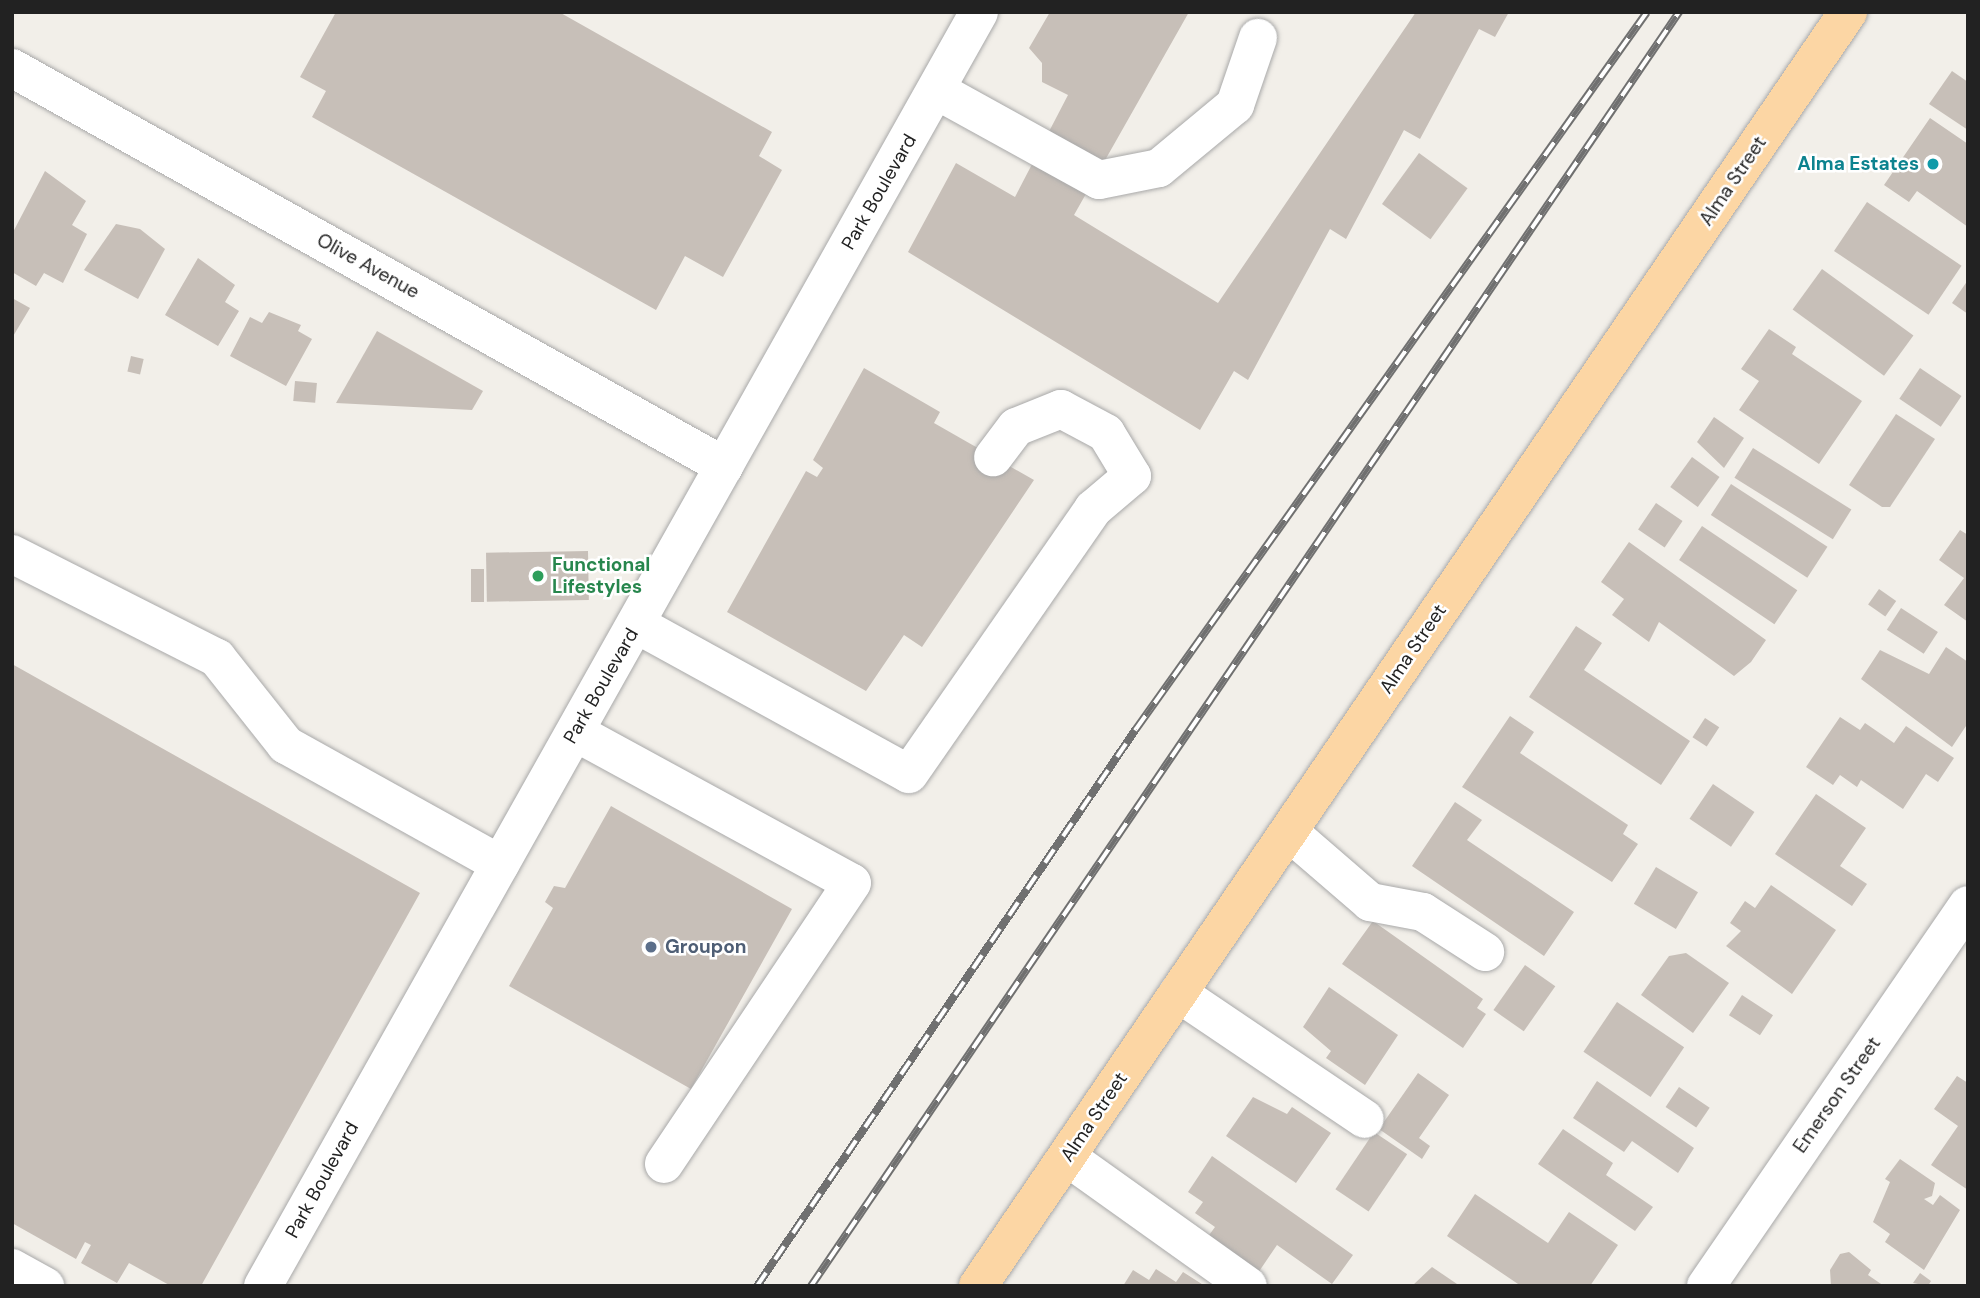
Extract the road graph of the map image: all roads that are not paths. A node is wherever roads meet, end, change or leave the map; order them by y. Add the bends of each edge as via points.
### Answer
1 (979, 12) edge
2 (1823, 12) edge
3 (1848, 12) edge
4 (1258, 38) dead end
5 (12, 68) edge
6 (936, 90) junction
7 (1708, 218) junction
8 (993, 457) dead end
9 (724, 466) junction
10 (12, 554) edge
11 (636, 624) junction
12 (575, 732) junction
13 (1289, 832) junction
14 (500, 864) junction
15 (1968, 905) edge
16 (1485, 952) dead end
17 (1178, 993) junction
18 (1365, 1119) dead end
19 (1066, 1157) junction
20 (664, 1164) dead end
21 (12, 1268) edge
22 (44, 1286) edge
23 (263, 1286) edge
24 (978, 1286) edge
25 (1248, 1286) edge
26 (1706, 1286) edge

1 - 6 street, Park Boulevard
2 - 7 main road
3 - 7 main road, Alma Street
4 - 6 street via 1256,59 1226,113 1159,168 1099,180
5 - 9 street, Olive Avenue
6 - 9 street, Park Boulevard
7 - 13 main road, Alma Street
8 - 11 street via 1016,426 1061,409 1106,433 1132,476 1093,509 909,774
9 - 11 street, Park Boulevard
10 - 14 street via 218,658 286,745
11 - 12 street, Park Boulevard
12 - 14 street, Park Boulevard
12 - 20 street via 852,883
13 - 16 street via 1370,902 1423,912
13 - 17 main road, Alma Street
14 - 23 street, Park Boulevard
15 - 26 street, Emerson Street
17 - 18 street
17 - 19 main road, Alma Street
19 - 24 main road, Alma Street
19 - 25 street
21 - 22 street

